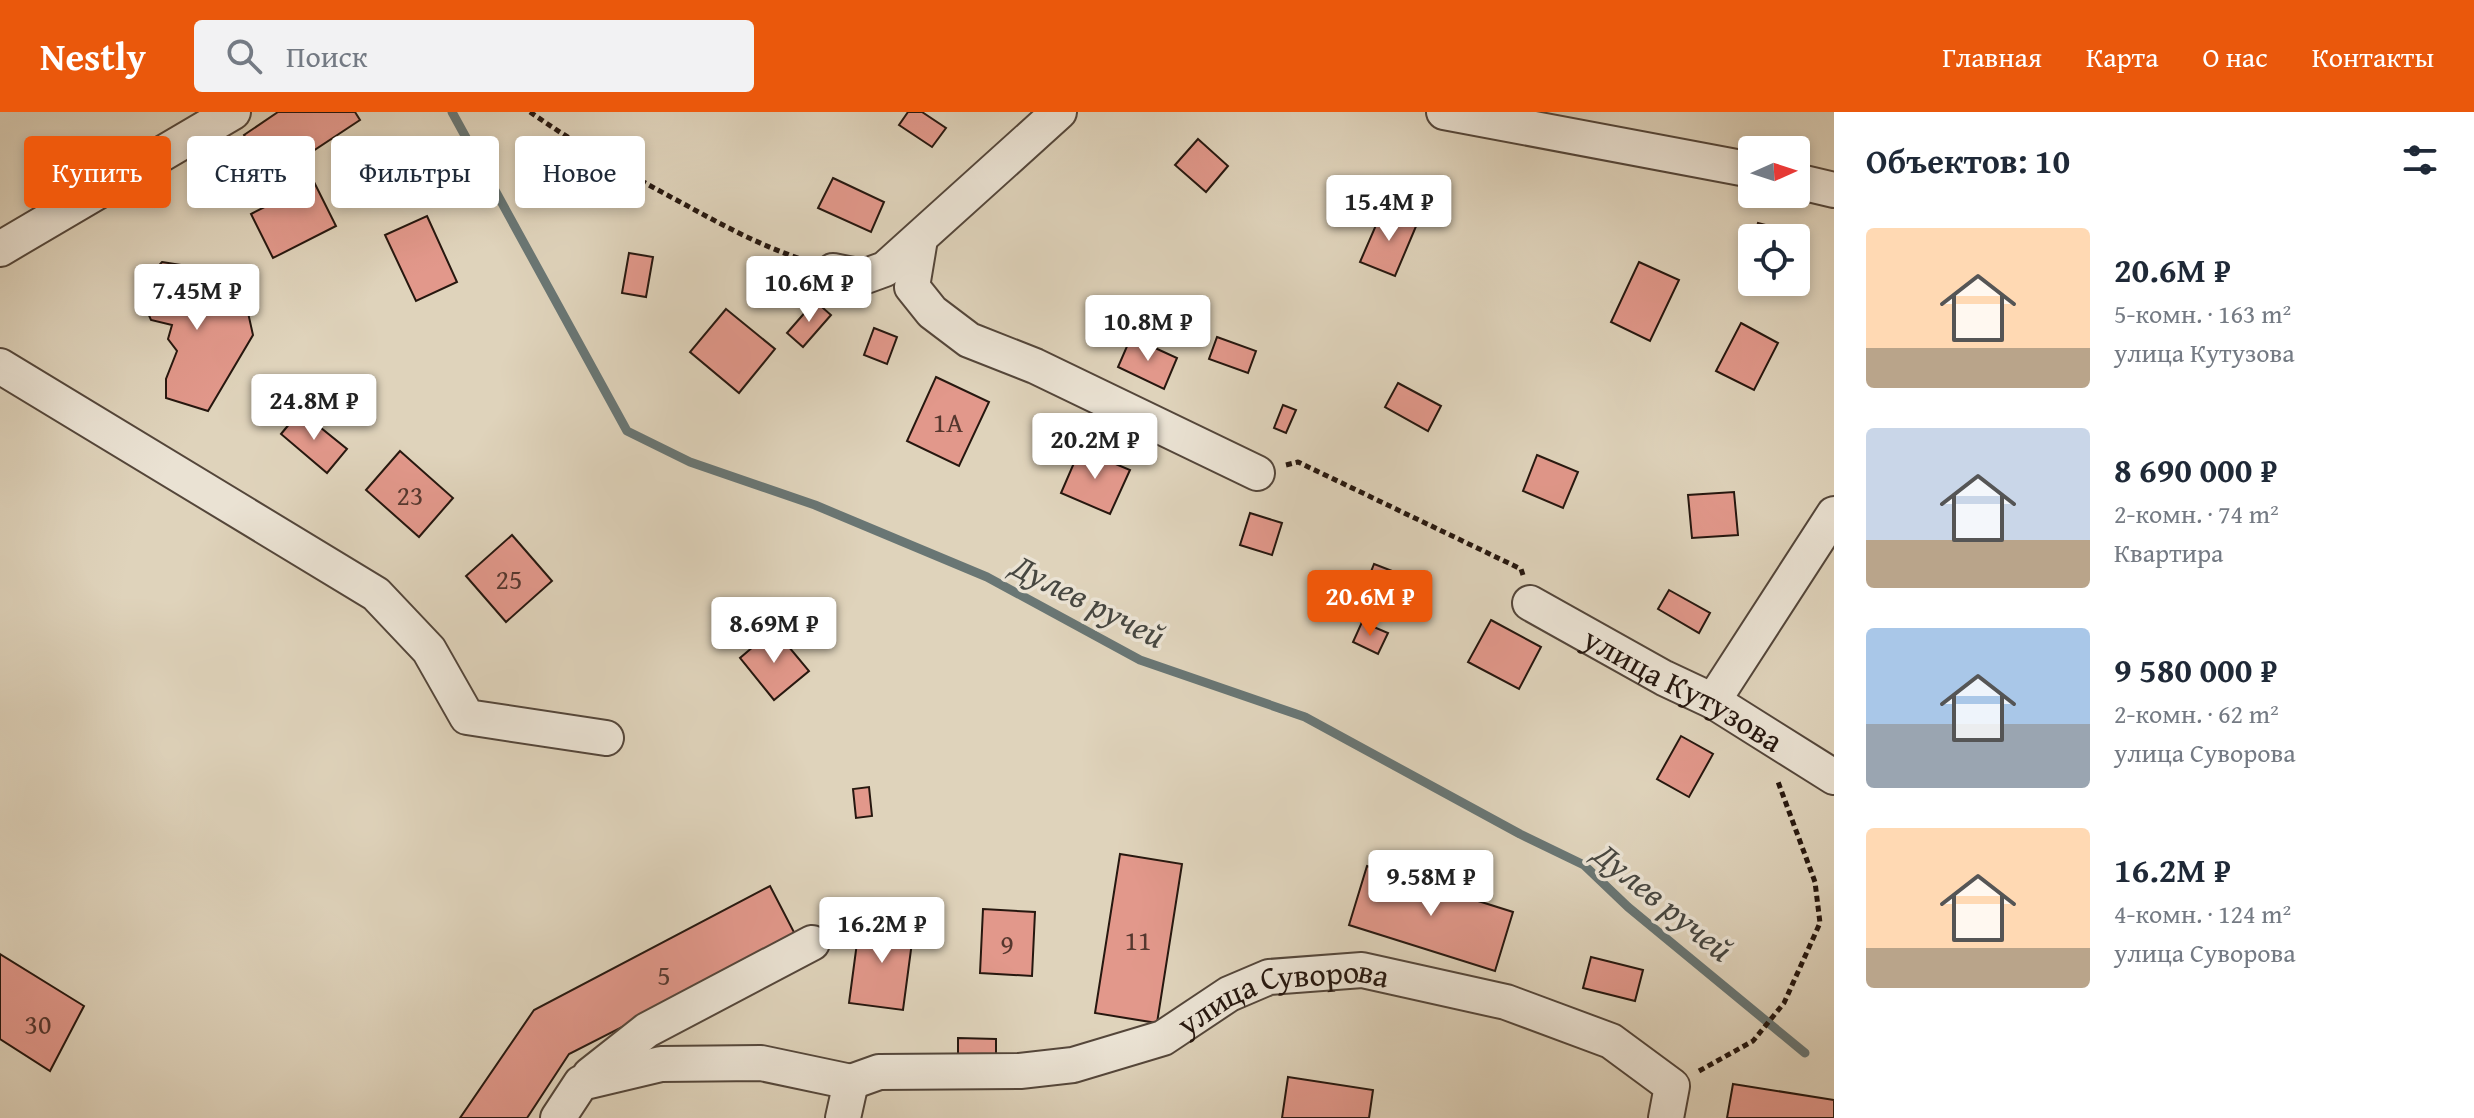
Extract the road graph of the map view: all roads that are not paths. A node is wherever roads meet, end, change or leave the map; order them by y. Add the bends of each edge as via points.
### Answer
1 (233, 112) edge
2 (1059, 112) edge
3 (1444, 112) edge
4 (1738, 167) edge
5 (1810, 184) edge
6 (1834, 190) edge
7 (920, 239) junction
8 (0, 249) edge
9 (833, 271) road end
10 (0, 366) edge
11 (1257, 473) road end
12 (1834, 514) edge
13 (1530, 603) road end
14 (1713, 701) junction
15 (606, 738) dead end
16 (1834, 777) edge
17 (812, 943) dead end
18 (851, 1082) junction
19 (581, 1083) junction
20 (1669, 1102) edge
21 (558, 1118) edge
22 (843, 1118) edge

1 - 8 street
2 - 7 street
3 - 4 street
5 - 6 street
7 - 9 street via 885,269 863,277
7 - 11 street via 912,287 932,312 969,340 1035,366
10 - 15 street via 376,594 429,650 467,717
12 - 14 street
13 - 14 street, улица Кутузова
14 - 16 street, улица Кутузова
17 - 19 street via 647,1030
18 - 19 street via 761,1063 661,1064
18 - 20 street, улица Суворова via 879,1072 1020,1071 1073,1065 1163,1038 1229,994 1269,977 1362,970 1506,1002 1611,1041
18 - 22 street
19 - 21 street

